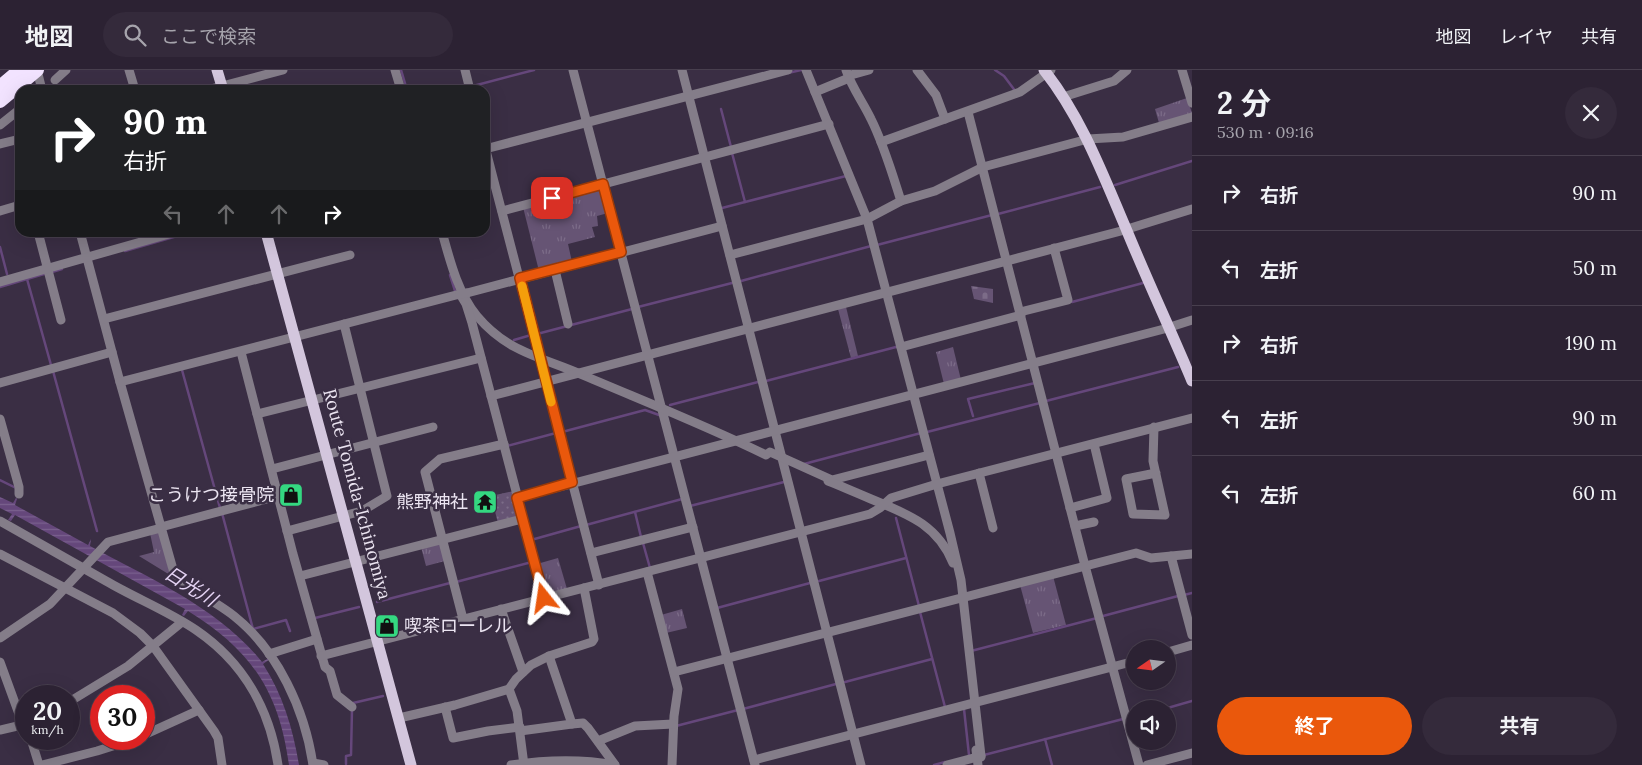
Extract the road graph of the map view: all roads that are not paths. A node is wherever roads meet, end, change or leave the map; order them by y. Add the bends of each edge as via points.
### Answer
1 (11, 70) edge
2 (20, 70) edge
3 (66, 70) edge
4 (129, 70) edge
5 (217, 70) edge
6 (283, 70) edge
7 (395, 70) edge
8 (465, 70) edge
9 (573, 70) edge
10 (682, 70) edge
11 (788, 70) edge
12 (806, 70) edge
13 (869, 70) edge
14 (917, 70) edge
15 (1127, 70) edge
16 (1182, 70) edge
17 (1048, 71) edge
18 (40, 72) edge
19 (847, 74) edge
20 (0, 79) edge
21 (55, 80) dead end
22 (22, 85) edge
23 (27, 85) edge
24 (41, 85) edge
25 (134, 85) edge
26 (221, 85) edge
27 (232, 85) edge
28 (400, 85) edge
29 (469, 85) edge
30 (0, 87) edge
31 (15, 90) edge
32 (815, 92) junction
33 (15, 96) edge
34 (688, 96) junction
35 (1063, 97) junction
36 (0, 101) edge
37 (1192, 103) edge
38 (0, 108) edge
39 (968, 112) junction
40 (15, 113) edge
41 (1192, 117) edge
42 (945, 119) junction
43 (587, 123) junction
44 (829, 124) junction
45 (0, 125) edge
46 (1088, 139) junction
47 (15, 140) edge
48 (880, 142) junction
49 (0, 144) edge
50 (490, 147) edge
51 (704, 158) junction
52 (490, 167) edge
53 (983, 167) junction
54 (603, 184) junction
55 (900, 201) junction
56 (15, 207) edge
57 (1192, 209) edge
58 (0, 211) edge
59 (502, 211) junction
60 (867, 219) junction
61 (722, 226) junction
62 (1126, 230) junction
63 (39, 237) edge
64 (81, 237) edge
65 (159, 237) edge
66 (267, 237) edge
67 (444, 237) edge
68 (1054, 248) junction
69 (621, 252) junction
70 (350, 255) dead end
71 (730, 255) junction
72 (87, 258) junction
73 (1007, 261) junction
74 (48, 268) junction
75 (555, 270) junction
76 (278, 274) junction
77 (520, 278) junction
78 (0, 282) edge
79 (886, 292) junction
80 (464, 293) junction
81 (1021, 314) junction
82 (61, 320) dead end
83 (104, 320) junction
84 (1192, 320) edge
85 (344, 324) junction
86 (568, 324) dead end
87 (748, 327) junction
88 (1168, 328) junction
89 (296, 338) junction
90 (901, 348) junction
91 (112, 352) junction
92 (242, 352) junction
93 (648, 354) junction
94 (481, 358) junction
95 (540, 359) junction
96 (1033, 363) junction
97 (1189, 366) edge
98 (578, 372) junction
99 (546, 381) junction
100 (1192, 381) edge
101 (0, 382) edge
102 (120, 382) junction
103 (360, 389) junction
104 (913, 394) junction
105 (491, 396) junction
106 (313, 401) junction
107 (661, 406) junction
108 (257, 414) junction
109 (1192, 418) edge
110 (0, 419) edge
111 (695, 419) dead end
112 (433, 427) dead end
113 (1154, 427) junction
114 (775, 430) junction
115 (736, 440) junction
116 (373, 442) junction
117 (504, 444) junction
118 (1094, 444) junction
119 (328, 453) junction
120 (1056, 453) junction
121 (929, 455) junction
122 (674, 456) junction
123 (783, 459) junction
124 (272, 469) junction
125 (979, 473) junction
126 (1156, 473) junction
127 (572, 482) junction
128 (937, 484) junction
129 (18, 494) dead end
130 (278, 496) junction
131 (517, 498) junction
132 (883, 504) junction
133 (1070, 508) junction
134 (345, 516) junction
135 (522, 519) junction
136 (0, 521) edge
137 (1094, 522) dead end
138 (1075, 526) junction
139 (161, 527) junction
140 (692, 527) junction
141 (993, 528) dead end
142 (287, 531) junction
143 (801, 532) junction
144 (442, 539) junction
145 (591, 553) junction
146 (0, 554) edge
147 (1192, 554) edge
148 (1171, 556) junction
149 (700, 558) junction
150 (357, 562) junction
151 (1086, 565) junction
152 (83, 568) junction
153 (646, 572) junction
154 (300, 576) junction
155 (599, 585) junction
156 (584, 588) junction
157 (66, 589) junction
158 (544, 598) junction
159 (960, 598) junction
160 (501, 610) junction
161 (463, 619) junction
162 (182, 622) junction
163 (827, 632) junction
164 (1192, 635) edge
165 (0, 638) edge
166 (317, 639) junction
167 (378, 641) junction
168 (152, 646) junction
169 (1192, 646) edge
170 (1176, 650) edge
171 (269, 654) junction
172 (322, 656) junction
173 (549, 656) junction
174 (727, 658) junction
175 (0, 662) edge
176 (1126, 663) edge
177 (1113, 667) junction
178 (523, 672) junction
179 (674, 672) junction
180 (509, 689) junction
181 (80, 695) edge
182 (15, 699) edge
183 (972, 703) junction
184 (352, 707) dead end
185 (445, 707) junction
186 (198, 710) junction
187 (399, 718) junction
188 (572, 724) junction
189 (673, 724) junction
190 (15, 726) edge
191 (520, 729) junction
192 (0, 730) edge
193 (155, 730) edge
194 (853, 733) junction
195 (598, 741) junction
196 (35, 750) edge
197 (100, 750) edge
198 (1192, 753) edge
199 (979, 761) edge
200 (579, 763) edge
201 (754, 763) edge
202 (313, 764) edge
203 (524, 764) edge
204 (41, 765) edge
205 (222, 765) edge
206 (278, 765) edge
207 (324, 765) edge
208 (412, 765) edge
209 (511, 765) edge
210 (615, 765) edge
211 (672, 765) edge
212 (861, 765) edge
213 (947, 765) edge
214 (1139, 765) edge
215 (1147, 765) edge

1 - 20 main road
2 - 30 highway
3 - 21 street
4 - 25 street
5 - 26 main road
6 - 27 street
7 - 28 street
8 - 29 street
9 - 43 street
10 - 34 street
11 - 34 street
12 - 32 street
13 - 19 street
14 - 42 street via 936,95
15 - 35 street via 1114,81
16 - 37 street
17 - 35 main road
17 - 39 street via 1020,92
18 - 22 highway, bridge
18 - 23 main road
18 - 24 street
19 - 32 street
19 - 48 street
31 - 36 highway, bridge
32 - 44 street
33 - 38 main road
34 - 43 street
34 - 51 street
35 - 46 main road
39 - 42 street
39 - 53 street
40 - 45 street
41 - 46 street via 1123,137
42 - 48 street
43 - 50 street
43 - 54 street
44 - 51 street
44 - 60 street
46 - 53 street
46 - 62 main road
47 - 49 street
48 - 55 street
51 - 54 street
51 - 61 street
52 - 59 street
53 - 55 street via 935,191
53 - 73 street
54 - 59 street
54 - 69 street
55 - 60 street
56 - 58 street
57 - 62 street
59 - 77 street
60 - 71 street
60 - 79 street
61 - 69 street
61 - 71 street
62 - 68 street
62 - 88 main road
63 - 74 street
64 - 72 street
65 - 72 street
66 - 76 main road, Route Tomida-Ichinomiya
67 - 95 street via 459,286 477,315 508,344
68 - 73 street
68 - 81 street via 1068,300
69 - 75 street
69 - 93 street
70 - 76 street
71 - 87 street
72 - 74 street
72 - 83 street
73 - 79 street
73 - 81 street
74 - 78 street
74 - 82 street
75 - 77 street
75 - 86 street
76 - 83 street
76 - 89 main road, Route Tomida-Ichinomiya
77 - 80 street
77 - 95 street
79 - 87 street
79 - 90 street
80 - 85 street
80 - 94 street
81 - 90 street
81 - 96 street
83 - 91 street
84 - 88 street
85 - 89 street
85 - 103 street
87 - 93 street
87 - 114 street
88 - 96 street
88 - 97 main road
89 - 92 street
89 - 106 main road, Route Tomida-Ichinomiya
90 - 104 street
91 - 101 street
91 - 102 street
92 - 102 street
92 - 108 street
93 - 98 street
93 - 107 street
94 - 103 street
94 - 105 street
95 - 98 street
95 - 99 street
96 - 104 street
96 - 120 street
97 - 100 main road
98 - 99 street
98 - 107 street
99 - 105 street
99 - 127 street
102 - 139 street
103 - 106 street
103 - 116 street
104 - 114 street
104 - 121 street
105 - 117 street
106 - 108 street
106 - 119 main road, Route Tomida-Ichinomiya
107 - 111 street
107 - 115 street
107 - 122 street
108 - 124 street
109 - 113 street
110 - 129 street via 19,487
112 - 116 street
113 - 118 street
113 - 126 street
114 - 115 street
114 - 123 street
115 - 122 street
115 - 123 street
116 - 119 street
116 - 134 street via 387,496 362,511
117 - 131 street
117 - 144 street via 440,459 425,472
118 - 120 street
118 - 133 street via 1107,498
119 - 124 street
119 - 134 main road, Route Tomida-Ichinomiya
120 - 125 street
120 - 133 street
121 - 123 street via 832,480
121 - 128 street
122 - 127 street
122 - 140 street
123 - 132 street via 793,467
123 - 143 street
124 - 130 street
125 - 128 street
125 - 141 street
126 - 126 street via 1126,480 1133,514 1165,515
127 - 131 street
127 - 145 street
128 - 132 street via 891,498
128 - 159 street via 957,562
130 - 139 street
130 - 142 street
131 - 135 street
132 - 143 street via 870,514
132 - 159 street via 920,521 940,540 954,567
133 - 138 street
134 - 142 street
134 - 150 main road, Route Tomida-Ichinomiya
135 - 144 street
135 - 158 street
136 - 152 street
137 - 138 street
138 - 151 street
139 - 152 street via 108,542
139 - 171 street via 176,580 234,616
140 - 145 street
140 - 149 street
142 - 154 street
143 - 149 street
143 - 163 street
144 - 150 street
144 - 161 street
145 - 155 street
146 - 157 street
147 - 148 street
148 - 151 street via 1148,558 1136,552
148 - 164 street
149 - 153 street
149 - 174 street
150 - 154 street
150 - 167 main road, Route Tomida-Ichinomiya
151 - 159 street
151 - 177 street
152 - 157 street
152 - 162 street
153 - 155 street
153 - 179 street
154 - 166 street
155 - 156 street
156 - 158 street
156 - 173 street via 594,640
157 - 165 street via 50,604
157 - 168 street via 113,613
158 - 160 street
159 - 163 street
159 - 183 street
160 - 161 street
160 - 178 street
161 - 167 street
162 - 168 street
162 - 206 street via 221,650 247,680 269,722
163 - 174 street
163 - 194 street
166 - 171 street
166 - 172 street
167 - 172 street
167 - 187 main road, Route Tomida-Ichinomiya
168 - 181 street via 128,666
168 - 186 street
169 - 170 street
171 - 202 street via 293,694
172 - 184 street via 337,695
173 - 178 street
173 - 188 street
174 - 179 street
174 - 201 street
175 - 182 street
176 - 177 street
177 - 183 street
177 - 214 street
178 - 180 street
179 - 189 street via 678,689
180 - 185 street
180 - 191 street
183 - 194 street
183 - 199 street
185 - 187 street
185 - 191 street via 453,738
186 - 193 street
186 - 205 street via 218,738
187 - 208 main road, Route Tomida-Ichinomiya
188 - 191 street
188 - 195 street via 583,723
189 - 195 street via 636,726
189 - 211 street
190 - 192 street
191 - 203 street
194 - 201 street
194 - 212 street
195 - 210 street
196 - 204 street
197 - 204 street
198 - 215 street
199 - 213 street
200 - 203 street
200 - 210 street
202 - 207 street
203 - 209 street

